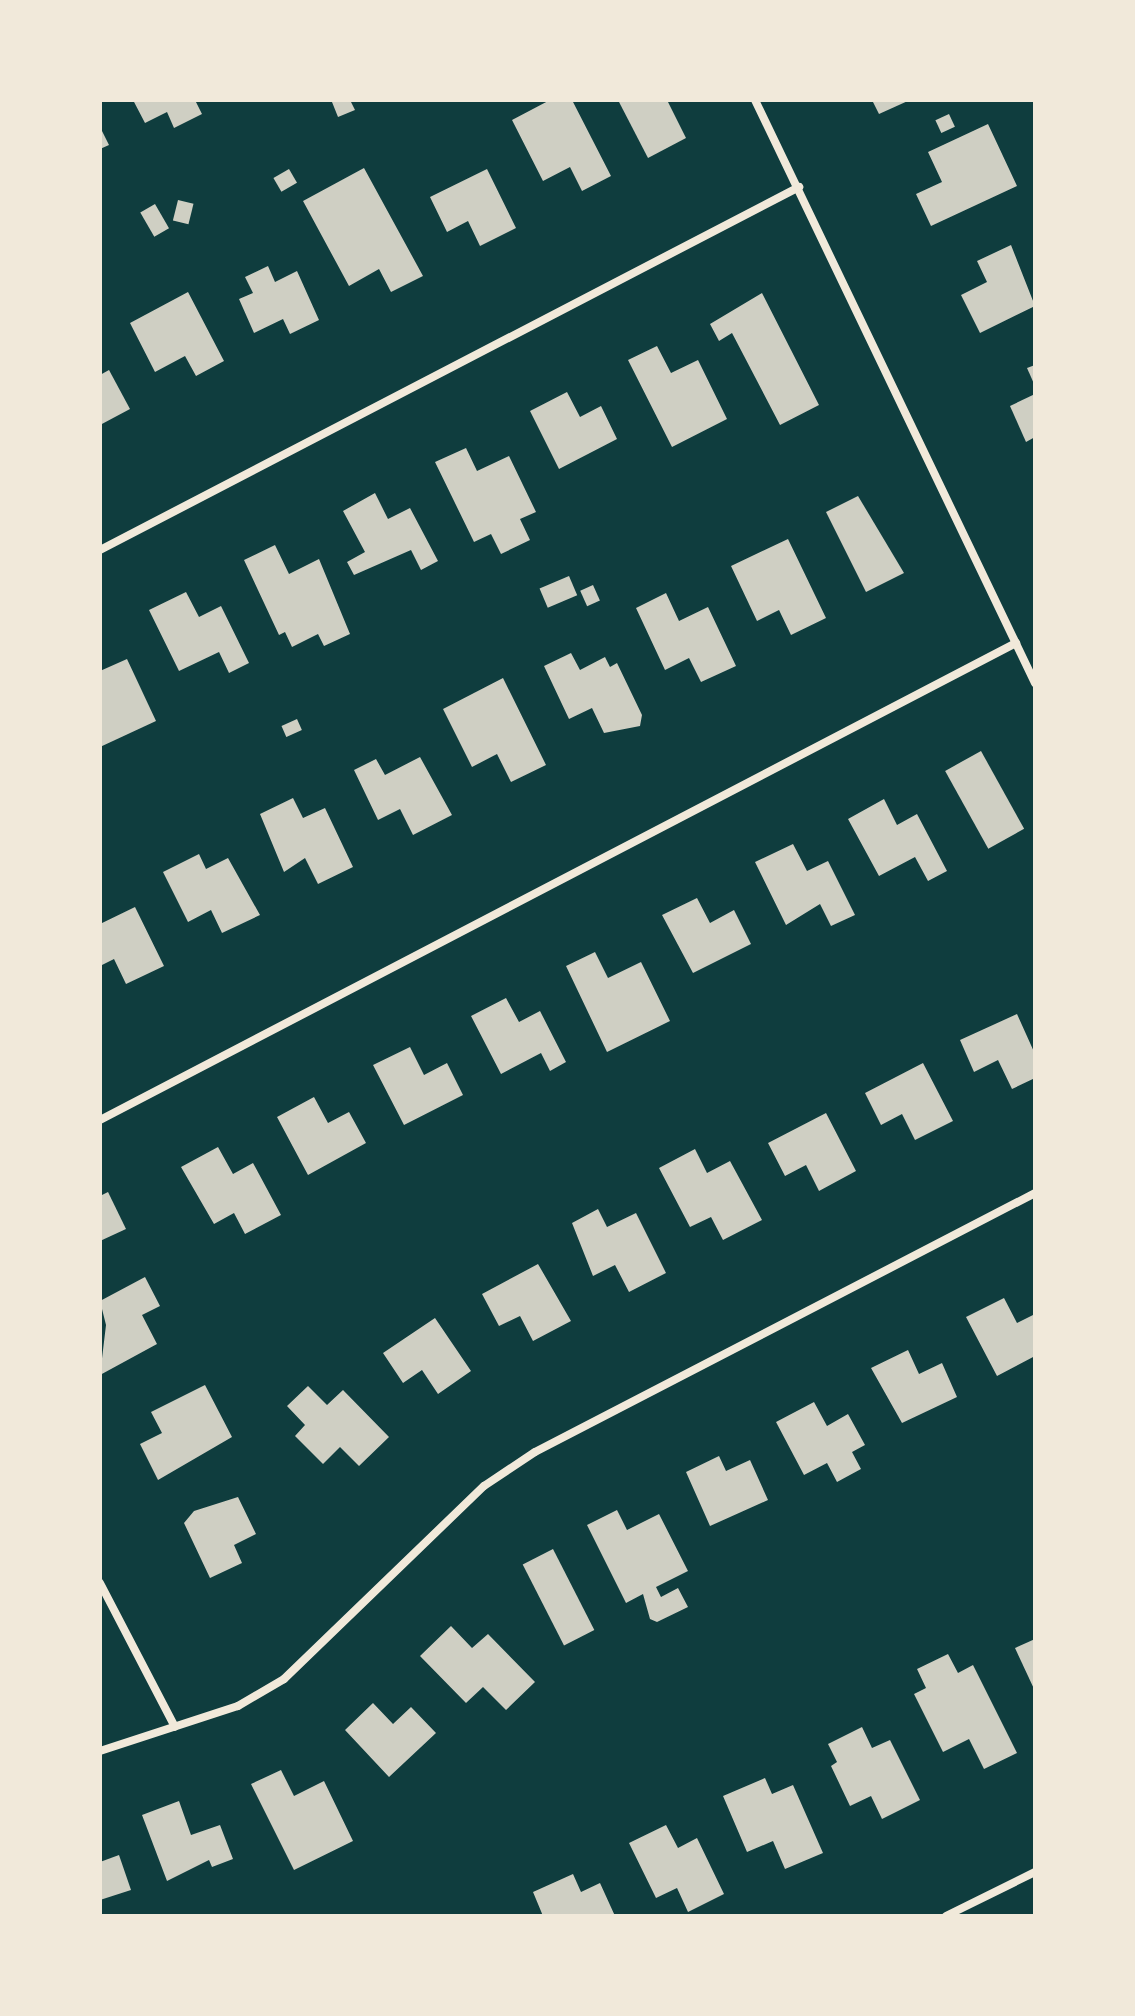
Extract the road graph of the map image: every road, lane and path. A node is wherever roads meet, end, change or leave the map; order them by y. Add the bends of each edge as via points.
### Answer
1 (755, 100) edge
2 (799, 187) junction
3 (100, 550) edge
4 (1016, 643) junction
5 (1035, 683) edge
6 (100, 1120) edge
7 (1035, 1193) edge
8 (100, 1583) edge
9 (175, 1727) junction
10 (100, 1751) edge
11 (1035, 1872) edge
12 (946, 1916) edge

1 - 2 street
2 - 3 street
2 - 4 street
4 - 5 street
4 - 6 street
7 - 9 street via 535,1452 484,1486 284,1679 238,1706
8 - 9 street
9 - 10 street
11 - 12 street

